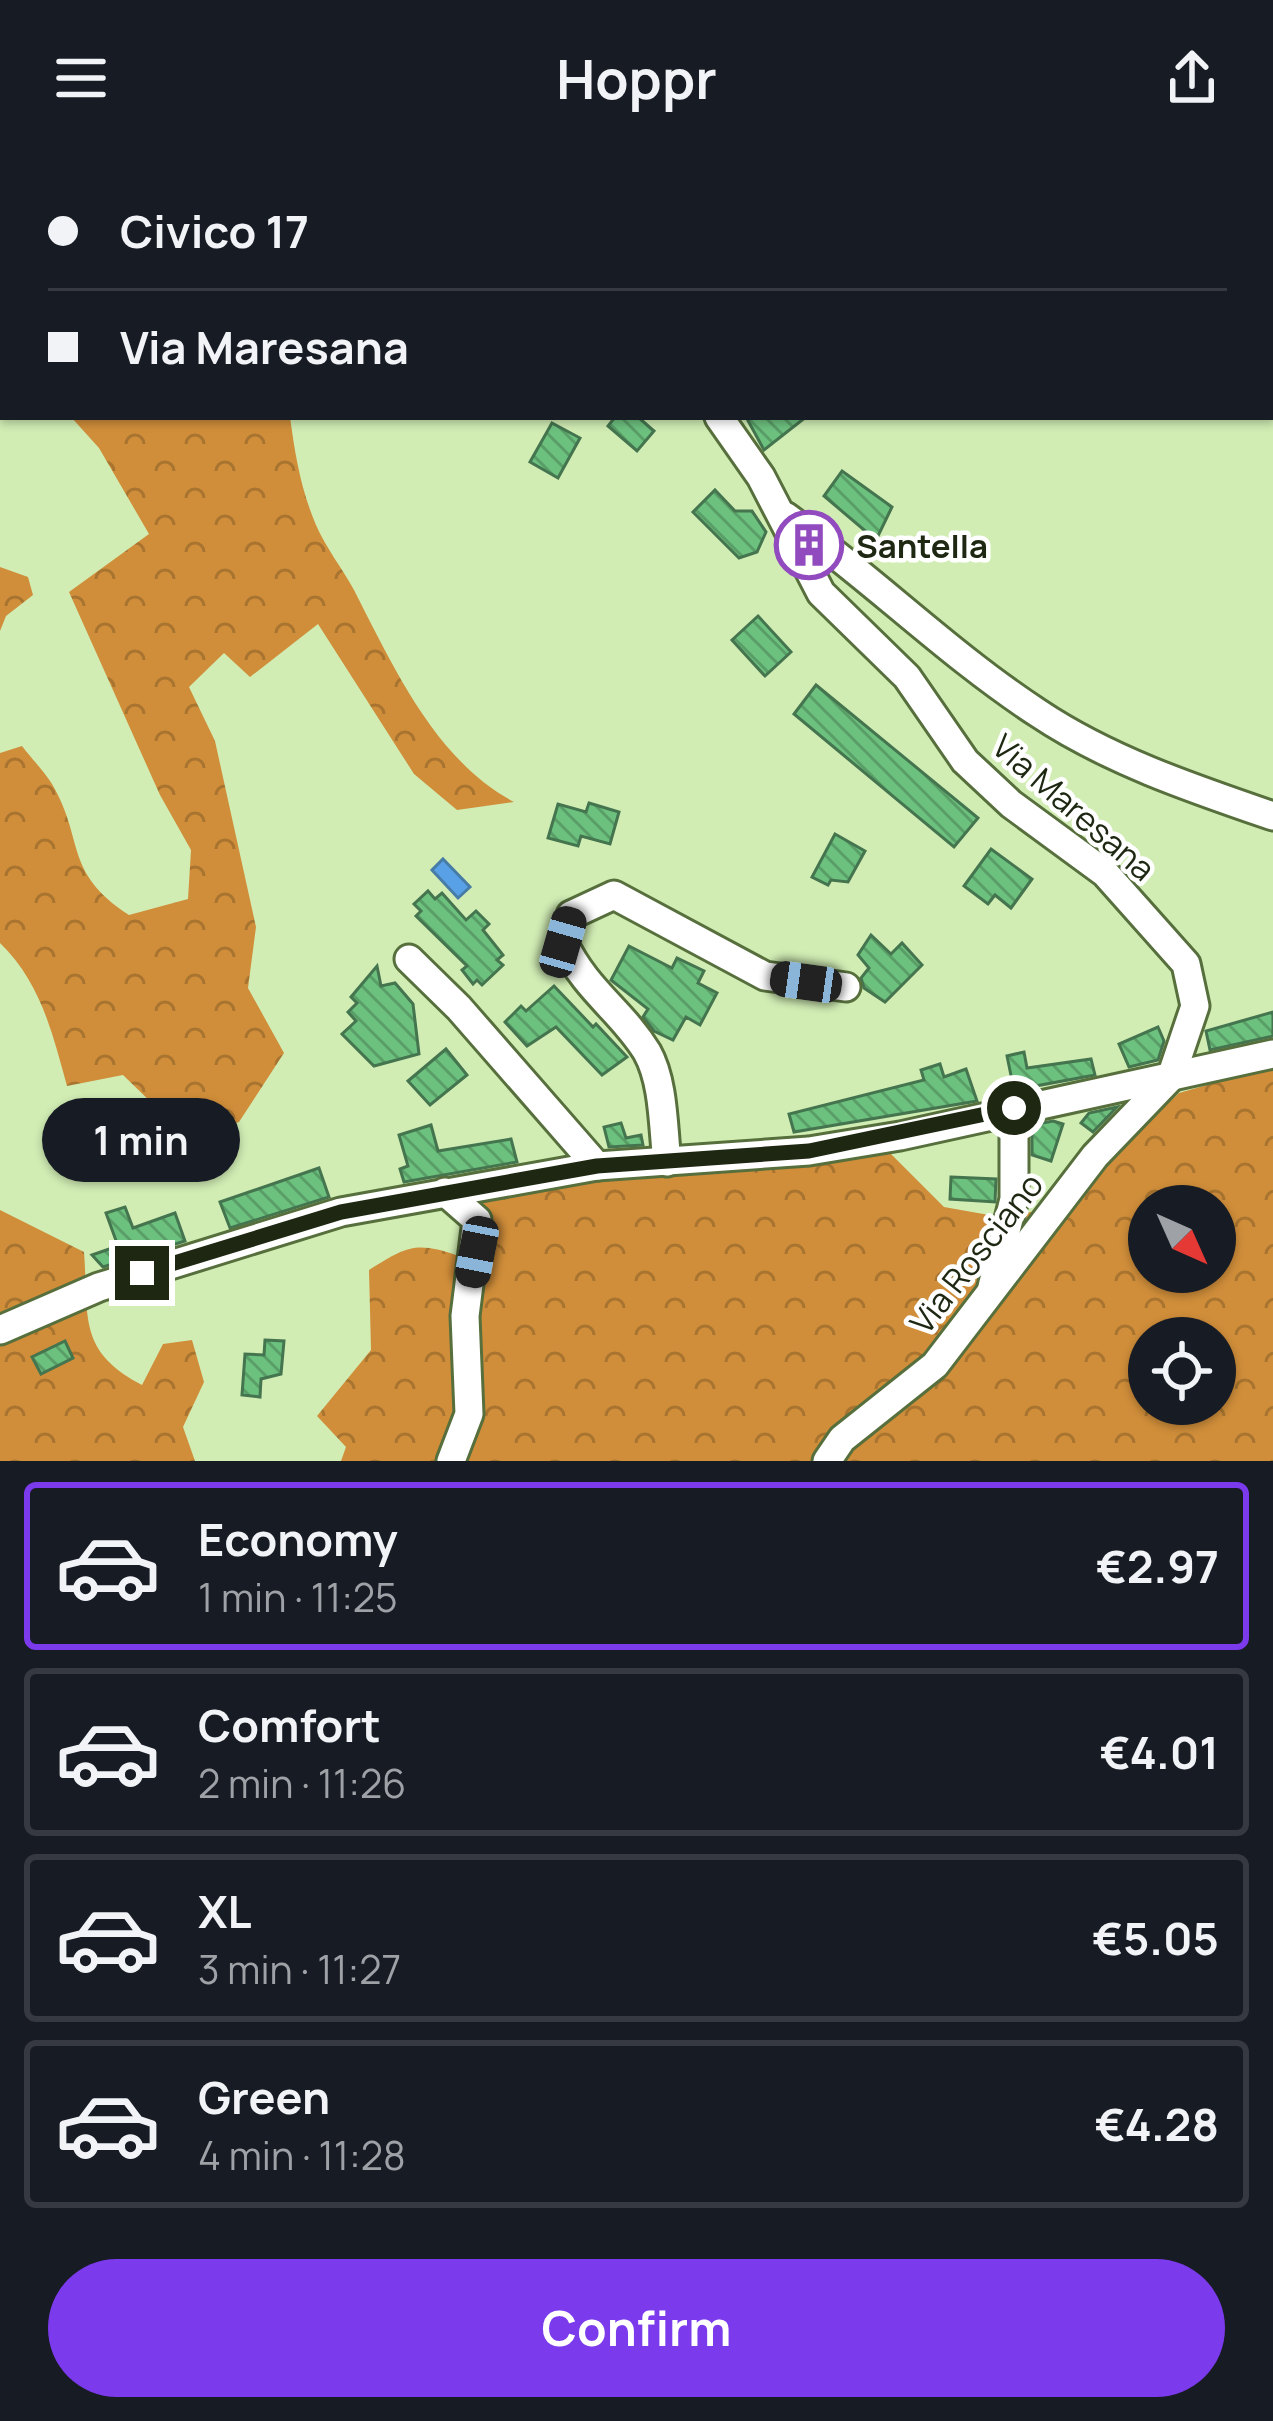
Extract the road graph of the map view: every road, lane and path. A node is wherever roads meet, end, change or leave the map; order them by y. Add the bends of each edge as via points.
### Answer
1 (721, 420) edge
2 (782, 514) junction
3 (1273, 816) edge
4 (409, 959) dead end
5 (846, 987) dead end
6 (1273, 1054) edge
7 (1171, 1077) junction
8 (1014, 1108) junction
9 (667, 1162) junction
10 (597, 1166) junction
11 (445, 1192) junction
12 (988, 1302) junction
13 (0, 1330) edge
14 (452, 1461) edge
15 (827, 1461) edge

1 - 2 street, Via Maresana
2 - 3 street via 1039,714 1163,776
2 - 7 street, Via Maresana via 820,592 907,677 965,761 1105,873 1186,964 1195,1006
4 - 10 street
5 - 9 street via 765,976 614,895 571,915 563,942 579,976 646,1050 654,1070
6 - 7 street
7 - 8 street
7 - 12 street, Via Rosciano via 1095,1156
8 - 9 street via 809,1151
8 - 12 street via 1014,1199
9 - 10 street
10 - 11 street
11 - 13 street via 229,1244
11 - 14 street via 477,1220 465,1316 469,1414
12 - 15 street, Via Rosciano via 935,1365 842,1439

